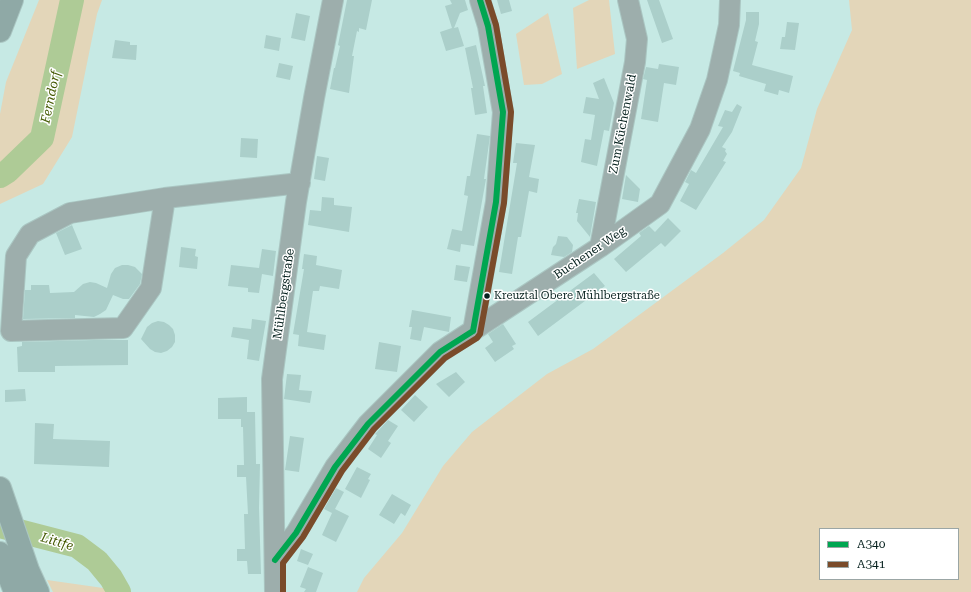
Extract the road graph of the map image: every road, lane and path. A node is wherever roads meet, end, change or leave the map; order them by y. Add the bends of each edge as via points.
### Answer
1 (12, 0) edge
2 (333, 0) edge
3 (480, 0) edge
4 (628, 0) edge
5 (730, 0) edge
6 (0, 31) edge
7 (300, 183) junction
8 (165, 198) junction
9 (600, 247) junction
10 (473, 331) junction
11 (0, 488) edge
12 (0, 553) edge
13 (275, 560) junction
14 (18, 580) edge
15 (38, 592) edge
16 (275, 592) edge

1 - 6 highway
2 - 7 street, Mühlbergstraße
3 - 10 street via 488,26 503,112 496,202
4 - 9 street, Zum Küchenwald via 637,39 635,62
5 - 9 street, Buchener Weg via 729,25 717,80 700,129 660,204
7 - 8 street
7 - 13 street, Mühlbergstraße via 272,379
8 - 8 street via 151,288 123,328 11,331 16,256 30,234 70,213
9 - 10 street, Buchener Weg
10 - 13 street, Buchener Weg via 440,352 368,424 335,467 296,533
11 - 14 highway
12 - 14 highway
13 - 16 street, Mühlbergstraße
14 - 15 highway

